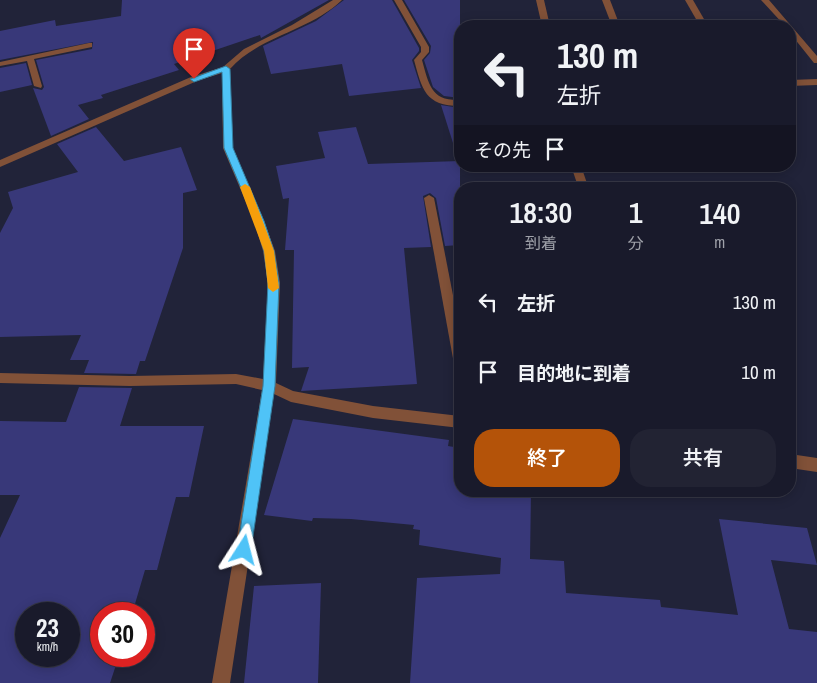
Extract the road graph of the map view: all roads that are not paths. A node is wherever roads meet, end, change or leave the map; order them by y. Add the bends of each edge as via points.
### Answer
1 (338, 0) edge
2 (398, 0) edge
3 (540, 0) edge
4 (606, 0) edge
5 (689, 0) edge
6 (765, 0) edge
7 (545, 20) edge
8 (614, 20) edge
9 (701, 20) edge
10 (783, 20) edge
11 (796, 36) edge
12 (89, 45) dead end
13 (30, 58) junction
14 (817, 61) edge
15 (0, 64) edge
16 (226, 69) junction
17 (817, 82) edge
18 (796, 83) edge
19 (38, 86) dead end
20 (454, 103) edge
21 (0, 164) edge
22 (429, 198) dead end
23 (454, 332) edge
24 (0, 378) edge
25 (269, 386) junction
26 (454, 421) edge
27 (796, 462) edge
28 (817, 465) edge
29 (221, 683) edge

1 - 16 street via 250,47
2 - 20 street via 425,47 418,60 428,92 436,100
3 - 7 street
4 - 8 street
5 - 9 street
6 - 10 street
11 - 14 street
12 - 13 street
13 - 15 street
13 - 19 street
16 - 21 street via 194,79
16 - 25 street via 228,148 259,221 274,283
17 - 18 street
22 - 23 street
24 - 25 street via 236,379
25 - 26 street via 291,396 373,412
25 - 29 street
27 - 28 street

